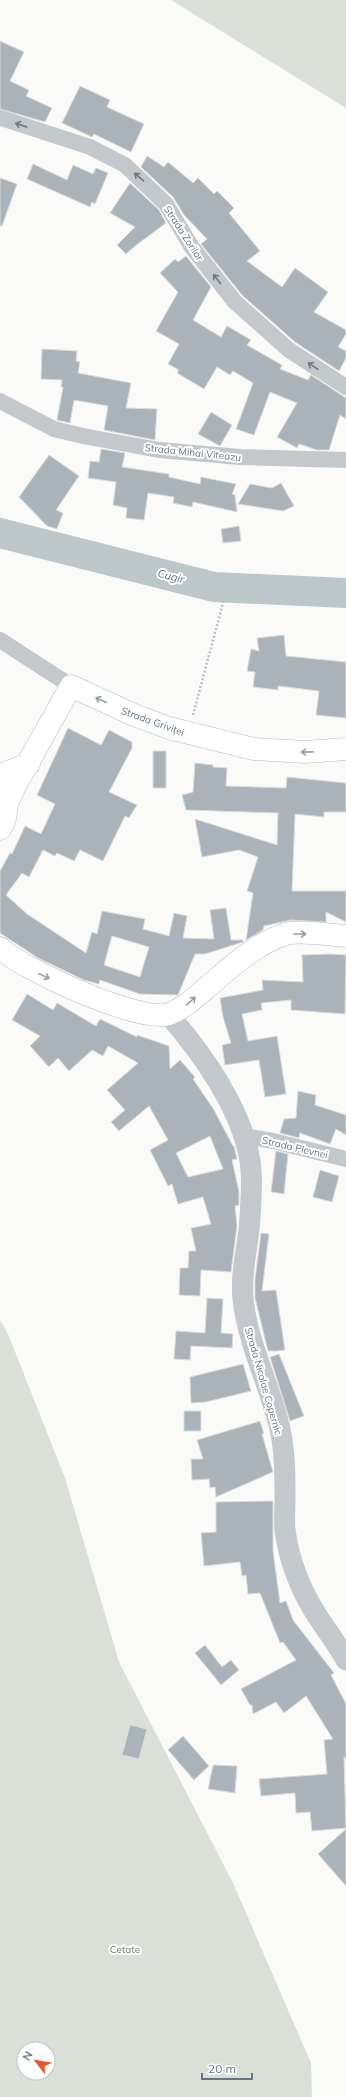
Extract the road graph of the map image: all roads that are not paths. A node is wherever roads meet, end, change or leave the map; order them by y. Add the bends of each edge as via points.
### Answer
1 (0, 118) edge
2 (346, 387) edge
3 (0, 401) edge
4 (346, 460) edge
5 (0, 640) edge
6 (71, 686) junction
7 (346, 749) edge
8 (29, 764) junction
9 (0, 775) edge
10 (3, 798) edge
11 (0, 829) edge
12 (346, 936) edge
13 (3, 956) edge
14 (168, 1014) junction
15 (244, 1136) junction
16 (346, 1159) edge
17 (346, 1660) edge

2 -> 1 street, Strada Zorilor via 289,350 235,302 190,246 166,204 125,165 90,147
3 - 4 street, Strada Mihai Viteazu via 54,429 159,450 240,457
5 - 6 street, Strada Griviței
7 -> 6 main road, Strada Griviței via 306,752 254,749 169,728 134,716
6 - 8 main road
8 - 9 main road
8 - 10 main road via 15,786
10 - 11 main road via 6,816
14 -> 12 main road via 184,1007 255,949 286,934
13 -> 14 main road via 92,996 155,1016
14 - 15 street, Strada Nicolae Copernic via 222,1089
15 - 16 street, Strada Plevnei
15 - 17 street, Strada Nicolae Copernic via 250,1161 252,1187 250,1225 243,1271 243,1299 255,1352 280,1430 285,1477 285,1529 294,1567 305,1595

